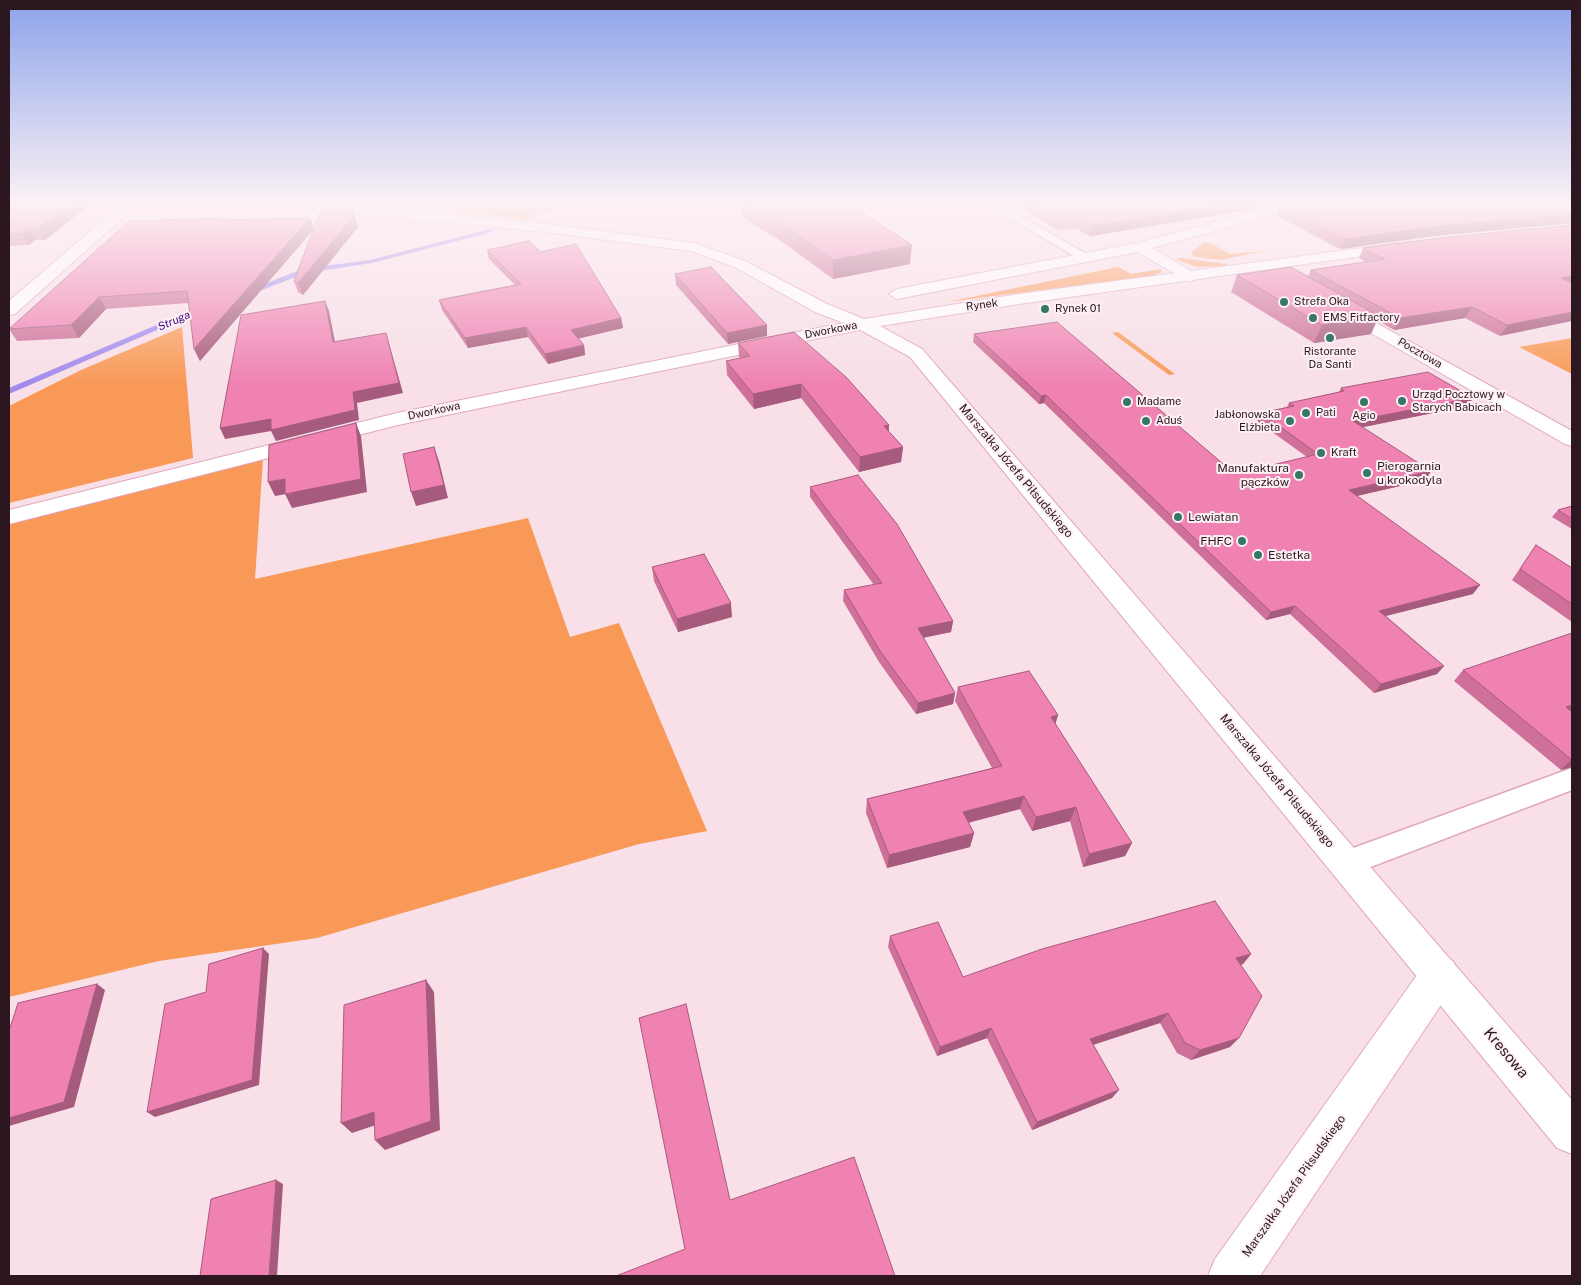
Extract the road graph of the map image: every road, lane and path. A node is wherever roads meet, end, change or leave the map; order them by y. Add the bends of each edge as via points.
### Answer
1 (60, 264) edge
2 (740, 264) edge
3 (1050, 264) edge
4 (1168, 264) edge
5 (1282, 264) edge
6 (1268, 266) junction
7 (1190, 277) junction
8 (1292, 280) edge
9 (898, 294) dead end
10 (1325, 299) edge
11 (9, 310) edge
12 (863, 324) junction
13 (1572, 440) edge
14 (9, 517) edge
15 (1572, 778) edge
16 (1346, 863) junction
17 (1440, 974) junction
18 (1572, 1133) edge
19 (1232, 1276) edge

1 - 11 street
2 - 12 street, Marszałka Józefa Piłsudskiego via 821,308
3 - 9 street
4 - 7 street
5 - 6 street, Rynek
6 - 7 street, Rynek
6 - 8 street
7 - 12 street, Rynek via 1010,300
10 - 13 street, Pocztowa
12 - 14 street, Dworkowa via 398,419
12 - 16 street, Marszałka Józefa Piłsudskiego via 916,353
15 - 16 lane
16 - 17 street, Marszałka Józefa Piłsudskiego
17 - 18 street, Kresowa
17 - 19 street, Marszałka Józefa Piłsudskiego

